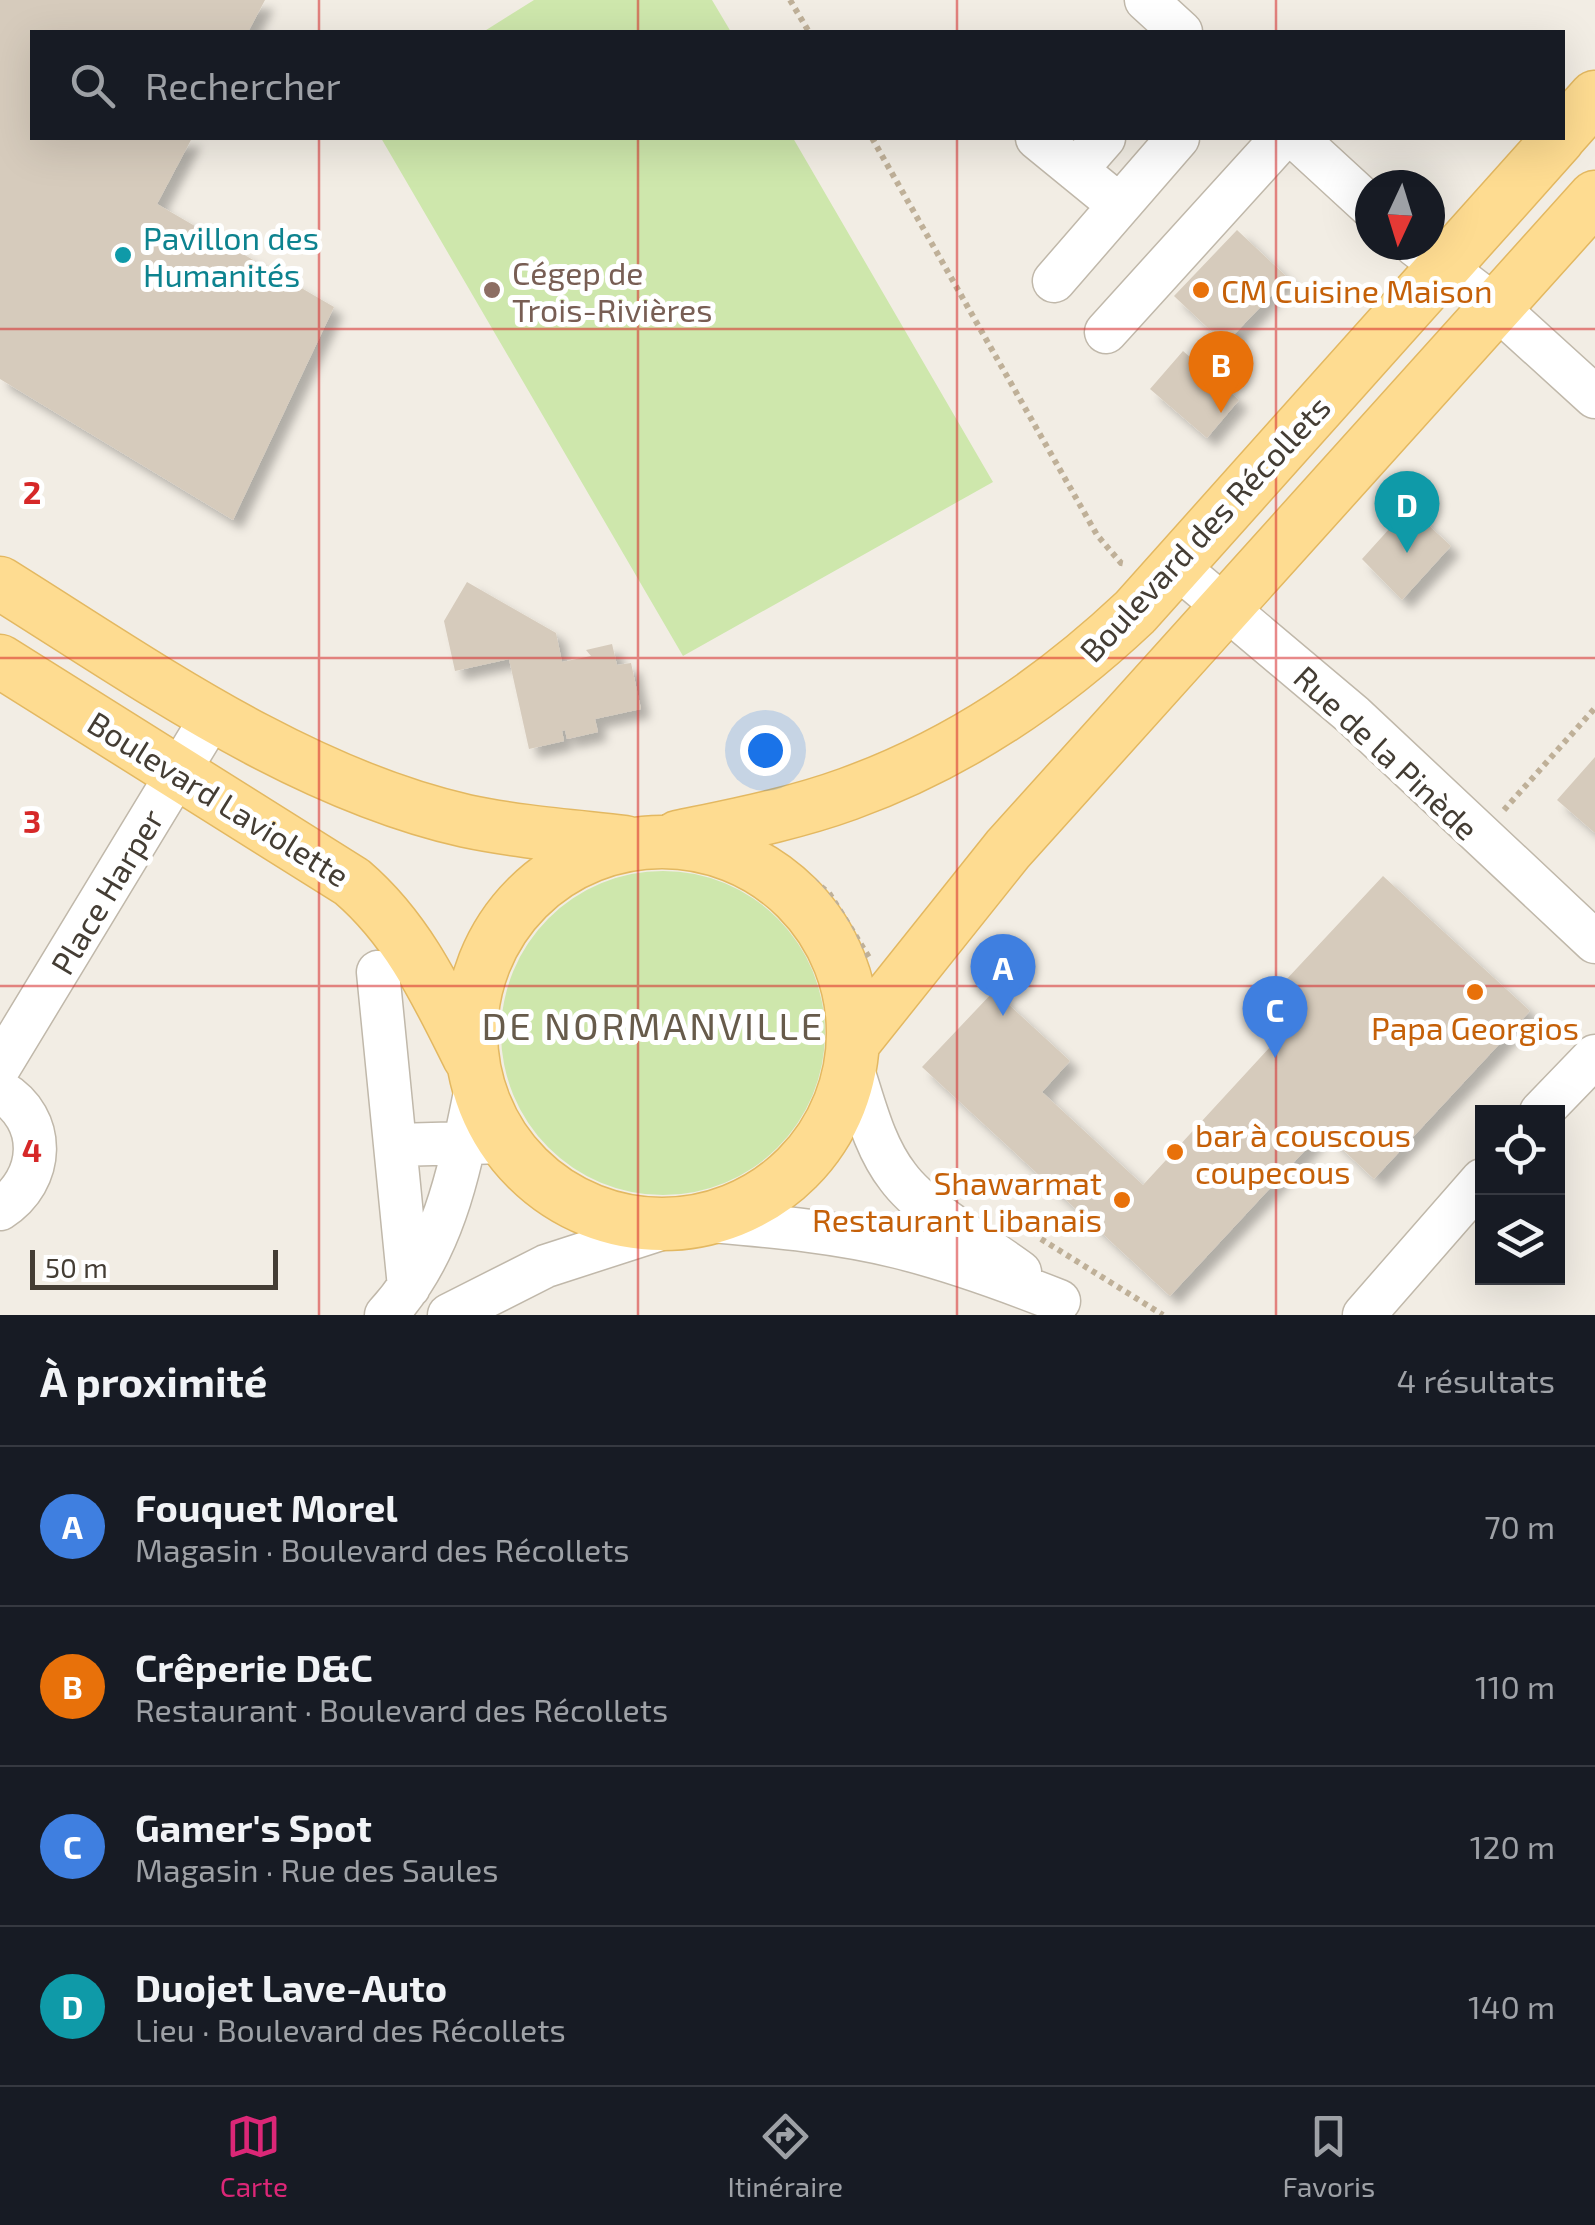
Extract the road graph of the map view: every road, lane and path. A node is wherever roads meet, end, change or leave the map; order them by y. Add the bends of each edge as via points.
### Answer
1 (790, 0) edge
2 (1146, 0) edge
3 (808, 30) edge
4 (1180, 30) edge
5 (1595, 97) edge
6 (1565, 131) edge
7 (873, 140) edge
8 (1039, 140) edge
9 (1102, 140) edge
10 (1176, 140) edge
11 (1280, 140) edge
12 (1298, 140) edge
13 (1557, 140) edge
14 (1076, 170) junction
15 (1355, 192) edge
16 (1595, 197) edge
17 (1119, 206) junction
18 (1445, 241) edge
19 (1424, 260) edge
20 (1433, 260) edge
21 (1054, 282) dead end
22 (1496, 307) junction
23 (1106, 332) dead end
24 (1595, 397) edge
25 (1154, 566) junction
26 (0, 583) edge
27 (1226, 608) junction
28 (0, 661) edge
29 (1595, 708) edge
30 (213, 716) junction
31 (179, 772) junction
32 (1480, 836) junction
33 (647, 843) junction
34 (776, 852) dead end
35 (1595, 942) edge
36 (880, 962) dead end
37 (378, 972) dead end
38 (460, 1007) junction
39 (384, 1032) junction
40 (852, 1053) junction
41 (1595, 1056) edge
42 (0, 1066) edge
43 (0, 1091) edge
44 (1548, 1105) edge
45 (485, 1143) junction
46 (396, 1145) junction
47 (1475, 1188) edge
48 (0, 1209) edge
49 (690, 1221) junction
50 (1031, 1232) dead end
51 (398, 1301) edge
52 (1070, 1308) edge
53 (449, 1315) edge
54 (1162, 1315) edge
55 (1364, 1315) edge

1 - 3 path
2 - 4 street
5 - 6 main road, Boulevard des Récollets
7 - 25 path via 1097,535 1121,564
8 - 14 street
9 - 14 street
10 - 17 street
11 - 23 street
12 - 15 street
13 - 18 main road, Boulevard des Récollets
14 - 17 street
16 - 22 main road, Boulevard des Récollets
17 - 21 street
19 - 25 main road, Boulevard des Récollets
20 - 22 street
22 - 24 street
22 - 27 main road, Boulevard des Récollets
25 - 27 street, Rue de la Pinède
25 - 33 main road, Boulevard des Récollets via 1134,612 1064,675 949,750 845,795
26 - 30 main road, Boulevard Laviolette
27 - 32 street, Rue de la Pinède
27 - 40 main road, Boulevard des Récollets via 1008,850
28 - 31 main road, Boulevard Laviolette
29 - 32 path
30 - 31 street, Place Harper
30 - 33 main road, Boulevard Laviolette via 433,812 500,827
31 - 38 main road, Boulevard Laviolette via 365,893
31 - 42 street, Place Harper
32 - 35 street, Rue de la Pinède
33 - 38 main road, Boulevard des Récollets via 580,860 532,892 497,936
33 - 40 main road, Boulevard Laviolette via 719,851 792,892 840,960 851,1001
34 - 36 path via 829,893 872,961
37 - 39 street
38 - 39 street
38 - 45 main road, Boulevard Laviolette via 491,1119
39 - 46 street
40 - 49 main road, Boulevard des Récollets via 831,1123 792,1173 740,1207
40 - 52 street, Boulevard Laviolette via 881,1150 904,1184
41 - 44 street
43 - 48 street via 25,1112 36,1154 20,1194
45 - 46 street
45 - 49 main road, Boulevard Laviolette via 586,1208 641,1222
45 - 51 street
46 - 51 street
47 - 55 street
49 - 52 street, Boulevard Laviolette via 812,1231 896,1247 989,1274
49 - 53 street, Boulevard des Récollets via 546,1266
50 - 54 path

